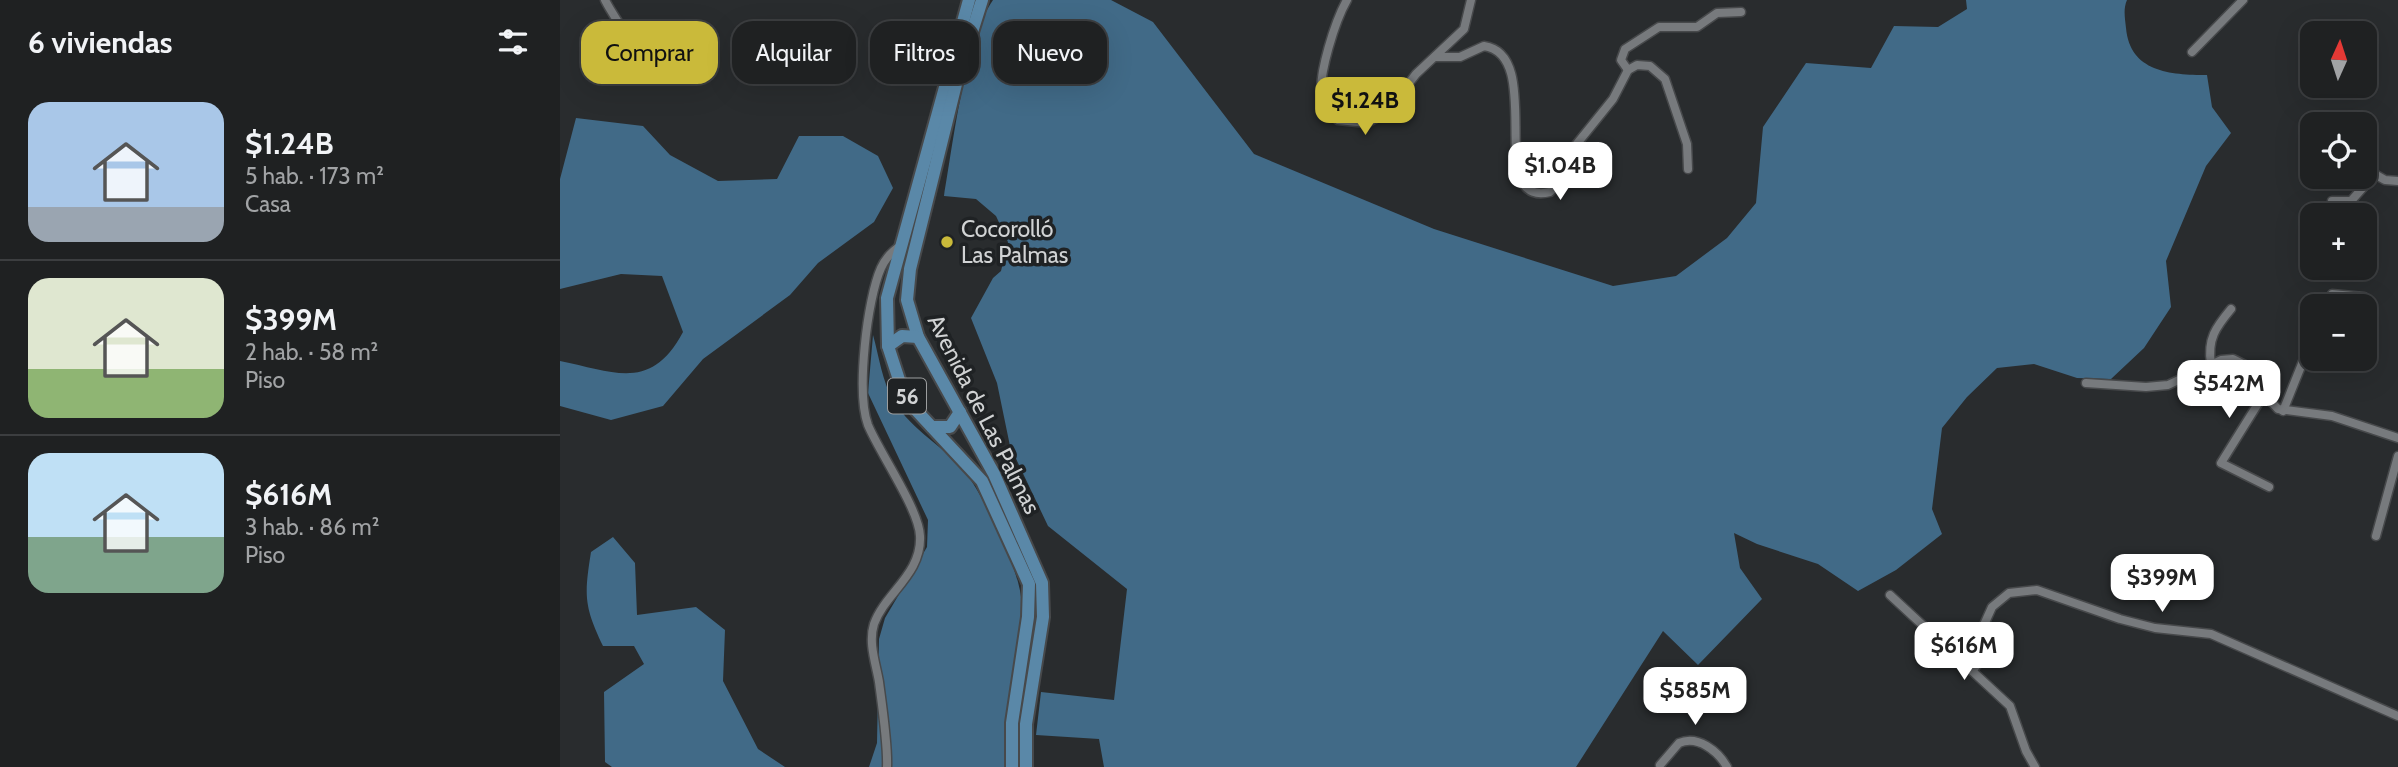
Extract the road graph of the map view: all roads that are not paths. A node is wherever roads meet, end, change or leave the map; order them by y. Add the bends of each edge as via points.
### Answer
1 (605, 0) edge
2 (969, 0) edge
3 (982, 0) edge
4 (1347, 0) edge
5 (1471, 0) edge
6 (2243, 0) edge
7 (1741, 12) dead end
8 (617, 21) edge
9 (2192, 52) dead end
10 (1435, 57) junction
11 (1628, 70) junction
12 (1688, 169) dead end
13 (2377, 175) edge
14 (2398, 181) edge
15 (2362, 189) edge
16 (2333, 201) dead end
17 (905, 242) junction
18 (2231, 309) dead end
19 (918, 337) junction
20 (888, 346) junction
21 (2211, 364) junction
22 (2300, 369) edge
23 (2087, 383) dead end
24 (2264, 394) junction
25 (2283, 411) junction
26 (960, 412) junction
27 (932, 427) junction
28 (2398, 438) edge
29 (2398, 456) edge
30 (2269, 487) dead end
31 (2376, 536) dead end
32 (1890, 595) dead end
33 (1972, 671) junction
34 (2398, 716) edge
35 (1660, 765) edge
36 (887, 767) edge
37 (1012, 767) edge
38 (1026, 767) edge
39 (1727, 767) edge
40 (2035, 767) edge

1 - 8 street
2 - 17 main road, Avenida de Las Palmas / 56
3 - 19 main road, Avenida de Las Palmas / 56 via 910,268 907,300
4 - 10 street via 1320,84 1324,106 1338,120 1367,123 1377,119
5 - 10 street via 1464,29
6 - 9 street
7 - 11 street via 1717,13 1697,27 1659,27 1625,49 1621,60
10 - 11 street via 1460,57 1484,46 1502,53 1515,101 1517,174 1525,188 1536,194 1556,186 1567,156 1613,99
11 - 12 street via 1650,65 1665,79 1687,144
13 - 14 street
15 - 16 street via 2351,201
17 - 20 main road, Avenida de Las Palmas / 56 via 887,298
17 - 36 street via 888,254 878,277 862,397 869,427 920,535 909,575 874,625 872,644
18 - 21 street via 2214,329
19 - 20 main road via 902,336
19 - 26 main road, Avenida de Las Palmas / 56
20 - 27 main road, Avenida de Las Palmas / 56 via 902,388
21 - 23 street via 2168,385
21 - 24 street via 2240,361
22 - 25 street
24 - 25 street
24 - 30 street via 2221,463
25 - 28 street via 2332,416
26 - 27 main road via 950,426
26 - 38 main road, Avenida de Las Palmas / 56 via 995,474 1042,583 1043,617 1026,724
27 - 37 main road, Avenida de Las Palmas / 56 via 982,481 1028,584 1028,617 1012,723
29 - 31 street
32 - 33 street
33 - 34 street via 1982,659 1983,627 1992,607 2009,593 2037,590 2120,619 2225,639
33 - 40 street via 2010,706
35 - 39 street via 1679,743 1691,741 1713,750

